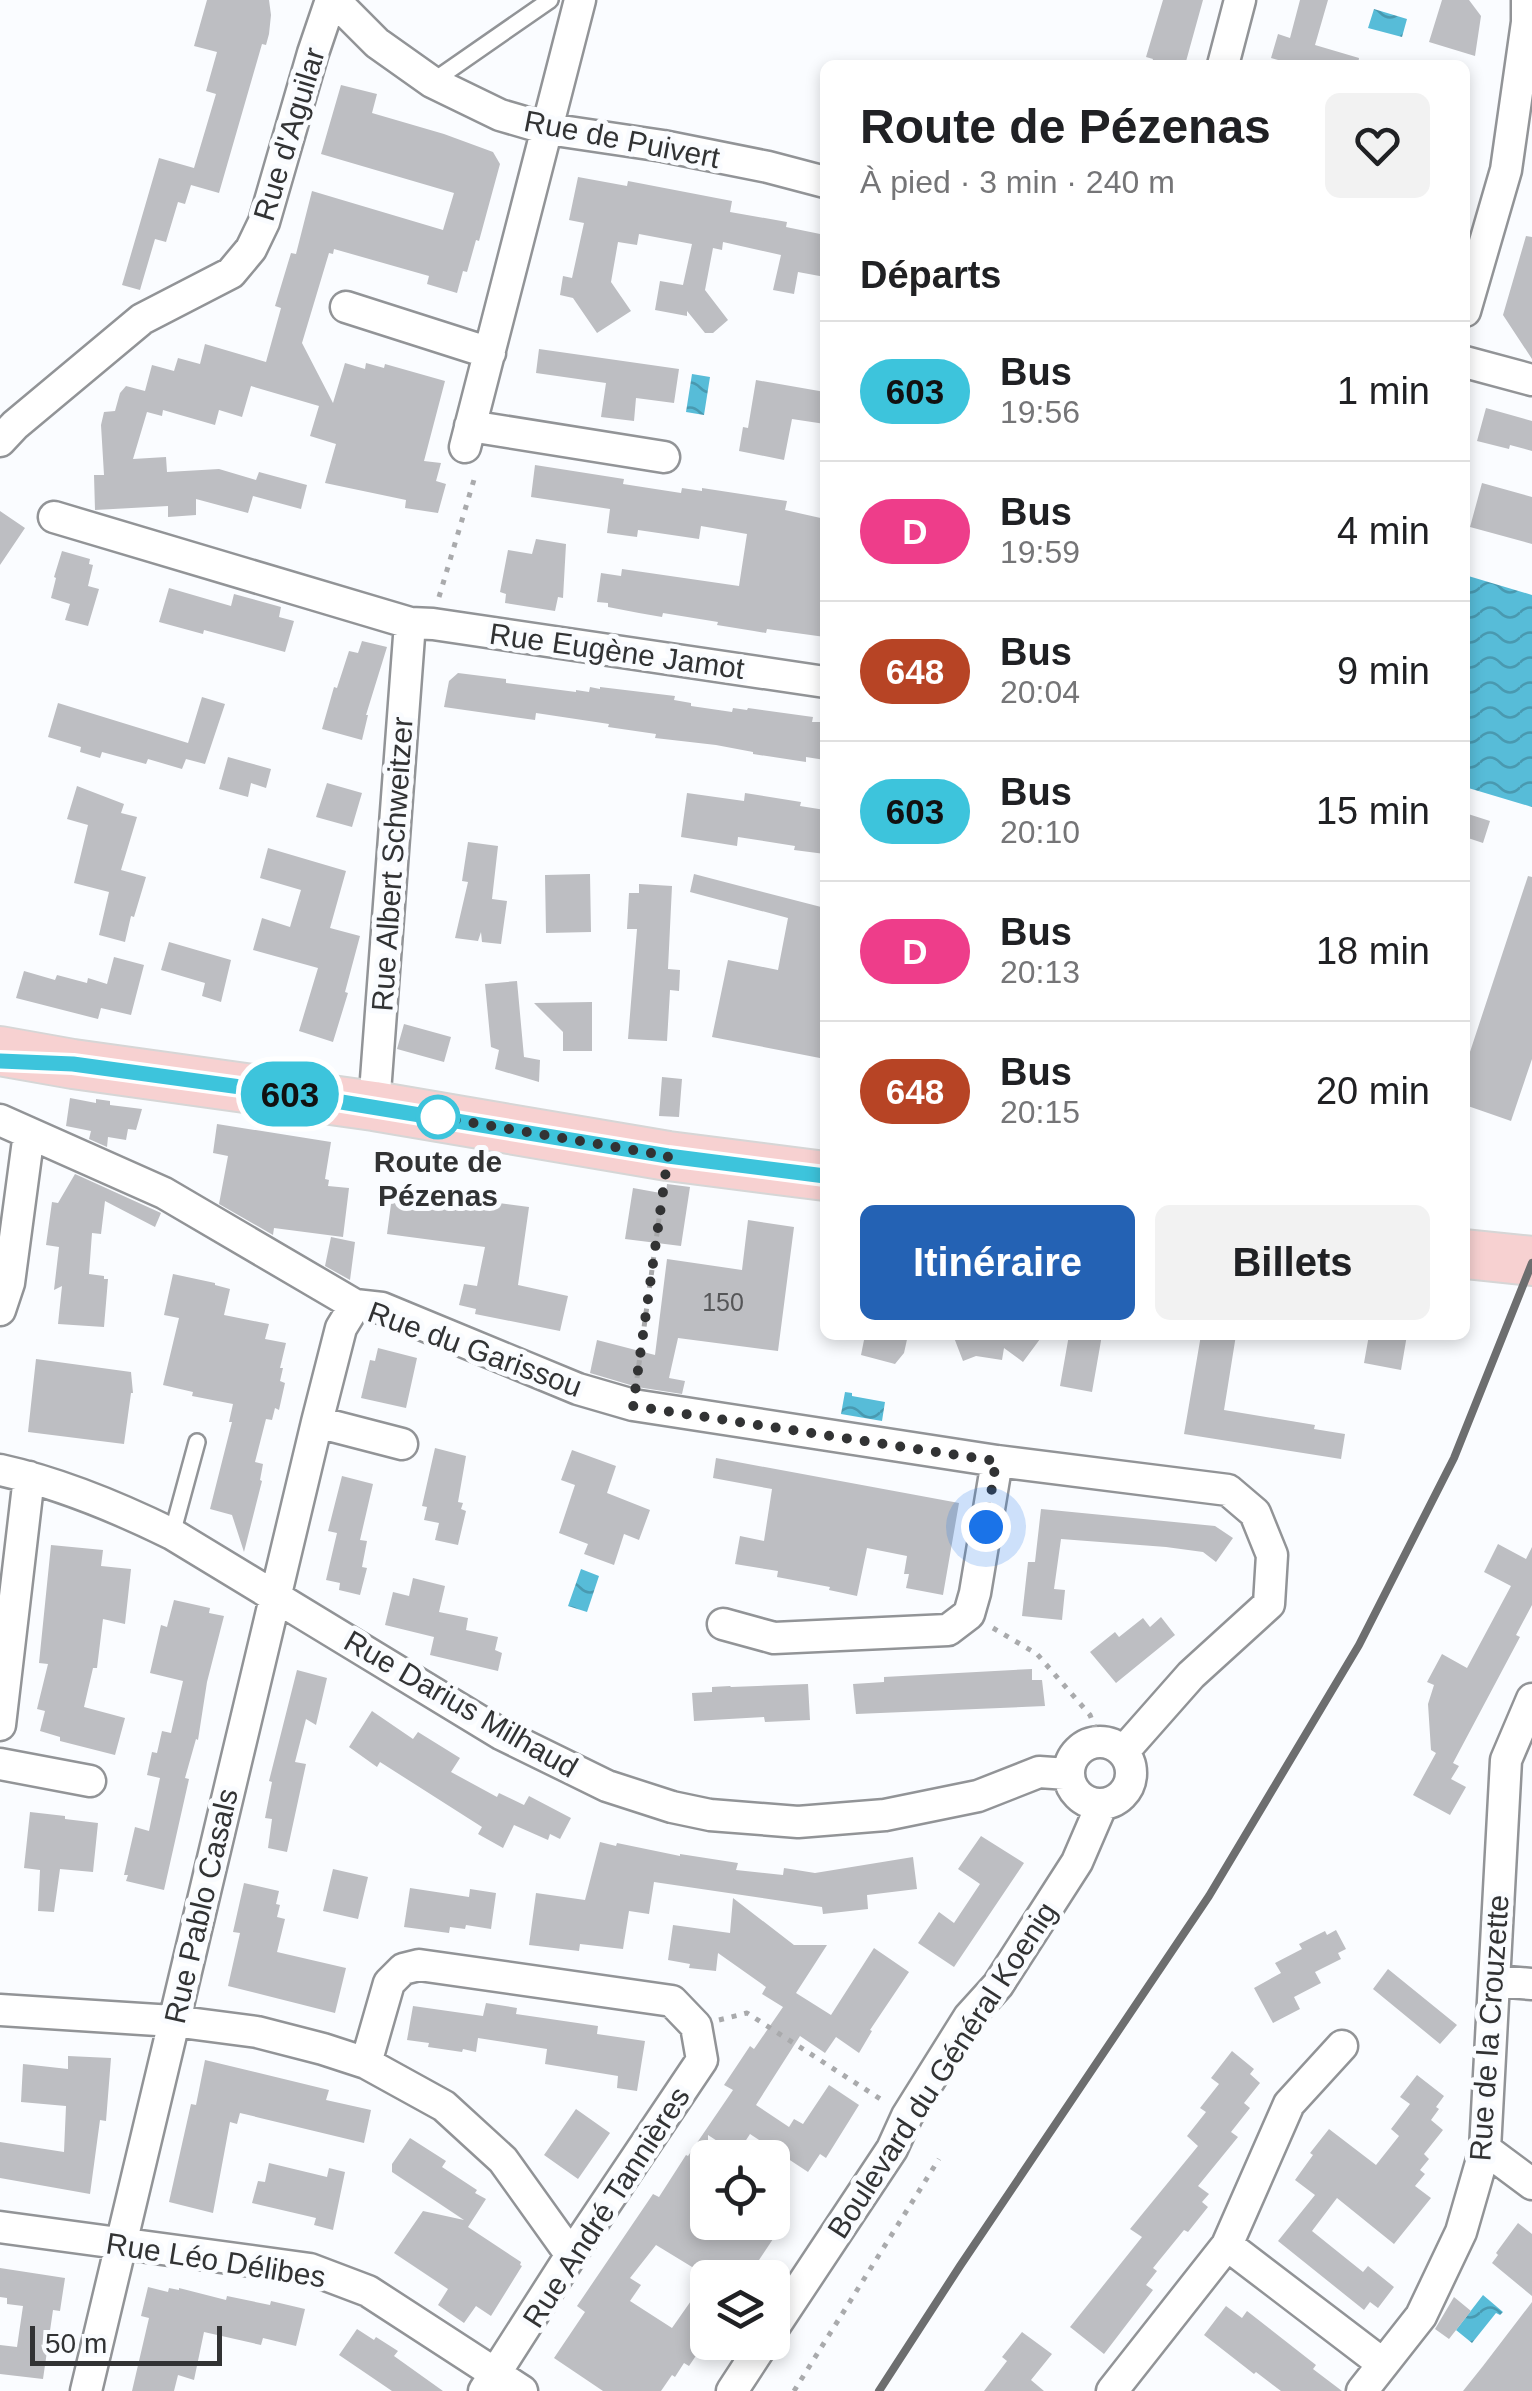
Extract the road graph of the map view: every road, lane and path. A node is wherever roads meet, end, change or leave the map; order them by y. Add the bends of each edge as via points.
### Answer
1 (332, 0) edge
2 (550, 0) edge
3 (580, 0) edge
4 (1240, 0) edge
5 (1529, 15) edge
6 (1224, 60) edge
7 (432, 82) junction
8 (548, 129) junction
9 (820, 181) edge
10 (1470, 295) edge
11 (346, 307) dead end
12 (490, 353) junction
13 (1470, 363) edge
14 (1532, 380) edge
15 (467, 437) junction
16 (0, 441) edge
17 (664, 457) dead end
18 (54, 516) dead end
19 (421, 623) junction
20 (820, 681) edge
21 (0, 1051) edge
22 (0, 1061) edge
23 (73, 1064) junction
24 (374, 1106) junction
25 (0, 1120) edge
26 (29, 1133) junction
27 (668, 1156) junction
28 (820, 1175) edge
29 (355, 1305) junction
30 (0, 1310) edge
31 (633, 1406) junction
32 (317, 1422) junction
33 (197, 1442) dead end
34 (402, 1444) dead end
35 (996, 1461) junction
36 (14, 1474) edge
37 (172, 1534) junction
38 (7, 1591) edge
39 (276, 1596) junction
40 (969, 1614) junction
41 (723, 1624) dead end
42 (1530, 1705) edge
43 (0, 1725) edge
44 (1112, 1747) junction
45 (0, 1764) edge
46 (1068, 1774) junction
47 (90, 1780) dead end
48 (1102, 1804) junction
49 (1495, 1981) junction
50 (1532, 1984) edge
51 (0, 2010) edge
52 (173, 2021) junction
53 (696, 2026) junction
54 (1342, 2046) dead end
55 (366, 2063) junction
56 (906, 2116) junction
57 (1486, 2149) junction
58 (939, 2159) dead end
59 (1532, 2184) edge
60 (0, 2227) edge
61 (123, 2244) junction
62 (1227, 2245) junction
63 (571, 2254) junction
64 (790, 2303) edge
65 (752, 2360) edge
66 (1384, 2364) junction
67 (490, 2383) edge
68 (86, 2391) edge
69 (522, 2391) edge
70 (732, 2391) edge
71 (794, 2391) edge
72 (1112, 2391) edge
73 (1362, 2391) edge

1 - 7 street, Rue de Puivert
1 - 16 street, Rue d'Aguilar via 251,249 231,273 142,319
2 - 7 lane
3 - 8 street
4 - 6 street
5 - 10 street via 1506,170
7 - 8 street, Rue de Puivert via 500,115
8 - 9 street, Rue de Puivert
8 - 12 street
11 - 12 street
12 - 15 street
13 - 14 street
15 - 17 street
15 - 19 path via 478,465 435,609
18 - 19 street, Rue Eugène Jamot
19 - 20 street, Rue Eugène Jamot
19 - 24 street, Rue Albert Schweitzer
21 - 23 main road
22 - 23 main road
23 - 24 main road
24 - 27 main road
25 - 26 street, Rue du Garissou
26 - 29 street, Rue du Garissou via 164,1192
26 - 30 street
27 - 28 main road
27 - 31 path
29 - 31 street, Rue du Garissou via 382,1308
29 - 32 street, Rue Pablo Casals via 341,1328
31 - 35 street, Rue du Garissou
32 - 34 street
32 - 39 street, Rue Pablo Casals
33 - 37 lane
35 - 40 street
35 - 44 street, Rue du Garissou via 1228,1490 1256,1512 1272,1554 1268,1604
36 - 37 street, Rue Darius Milhaud
36 - 38 street
37 - 39 street, Rue Darius Milhaud
38 - 43 street
39 - 46 street, Rue Darius Milhaud via 501,1734 607,1786 672,1807 798,1822 885,1814 978,1796 1038,1772
39 - 52 street, Rue Pablo Casals
40 - 41 street via 948,1630 774,1638
40 - 44 path via 1037,1654
42 - 49 street, Rue de la Crouzette via 1506,1760
44 - 46 street via 1084,1746
44 - 48 street via 1130,1766 1130,1782 1113,1802
45 - 47 street
46 - 48 street via 1073,1790
48 - 56 street, Boulevard du Général Koenig via 1078,1862
49 - 50 street
49 - 57 street, Rue de la Crouzette
51 - 52 street
52 - 55 street via 257,2032
52 - 61 street, Rue Pablo Casals
53 - 55 street via 672,2001 419,1966 403,1969 389,1983
53 - 56 path via 747,2012
53 - 63 street, Rue André Tannières via 702,2060
54 - 62 street via 1289,2104
55 - 63 street via 444,2106 503,2160
56 - 64 street, Boulevard du Général Koenig via 892,2149
57 - 59 street
57 - 66 street, Rue de la Crouzette via 1454,2249 1421,2316
58 - 71 path
60 - 61 street, Rue Léo Délibes
61 - 67 street, Rue Léo Délibes via 310,2269 368,2290
61 - 68 street, Rue Pablo Casals
62 - 66 street
62 - 72 street
63 - 67 street, Rue André Tannières
65 - 70 street
66 - 73 street, Rue de la Crouzette
67 - 69 street, Rue Léo Délibes

